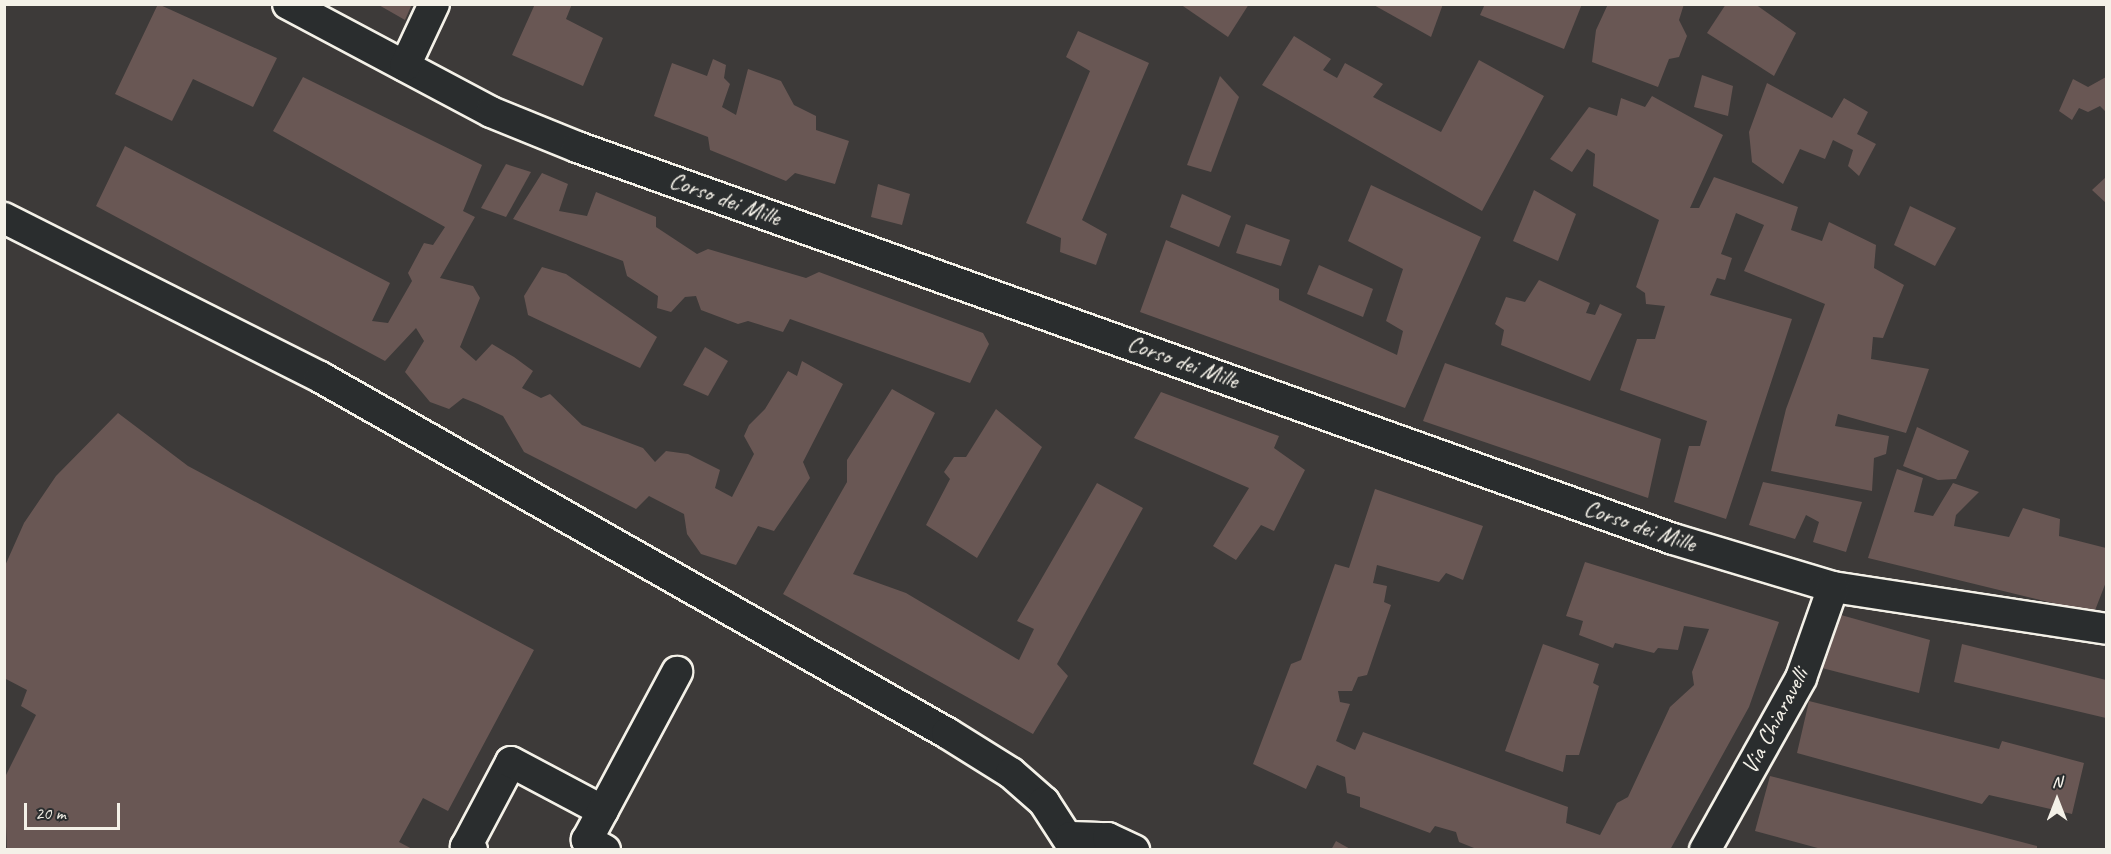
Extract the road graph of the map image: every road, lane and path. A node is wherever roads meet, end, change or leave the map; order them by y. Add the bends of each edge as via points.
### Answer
1 (288, 4) edge
2 (434, 4) edge
3 (405, 66) junction
4 (4, 218) edge
5 (1833, 587) junction
6 (2106, 629) edge
7 (677, 672) dead end
8 (603, 811) junction
9 (1073, 843) edge
10 (591, 846) edge
11 (472, 849) edge
12 (1134, 849) edge
13 (1705, 849) edge

1 - 3 street, Corso dei Mille
2 - 3 street
3 - 5 street, Corso dei Mille via 491,112 577,147 1673,538
4 - 9 street via 320,377 938,728 1011,773
5 - 6 street, Corso dei Mille
5 - 13 street, Via Chiaravelli via 1801,678
7 - 8 street
8 - 10 street
8 - 11 street via 511,762 466,847
9 - 12 street via 1108,838

